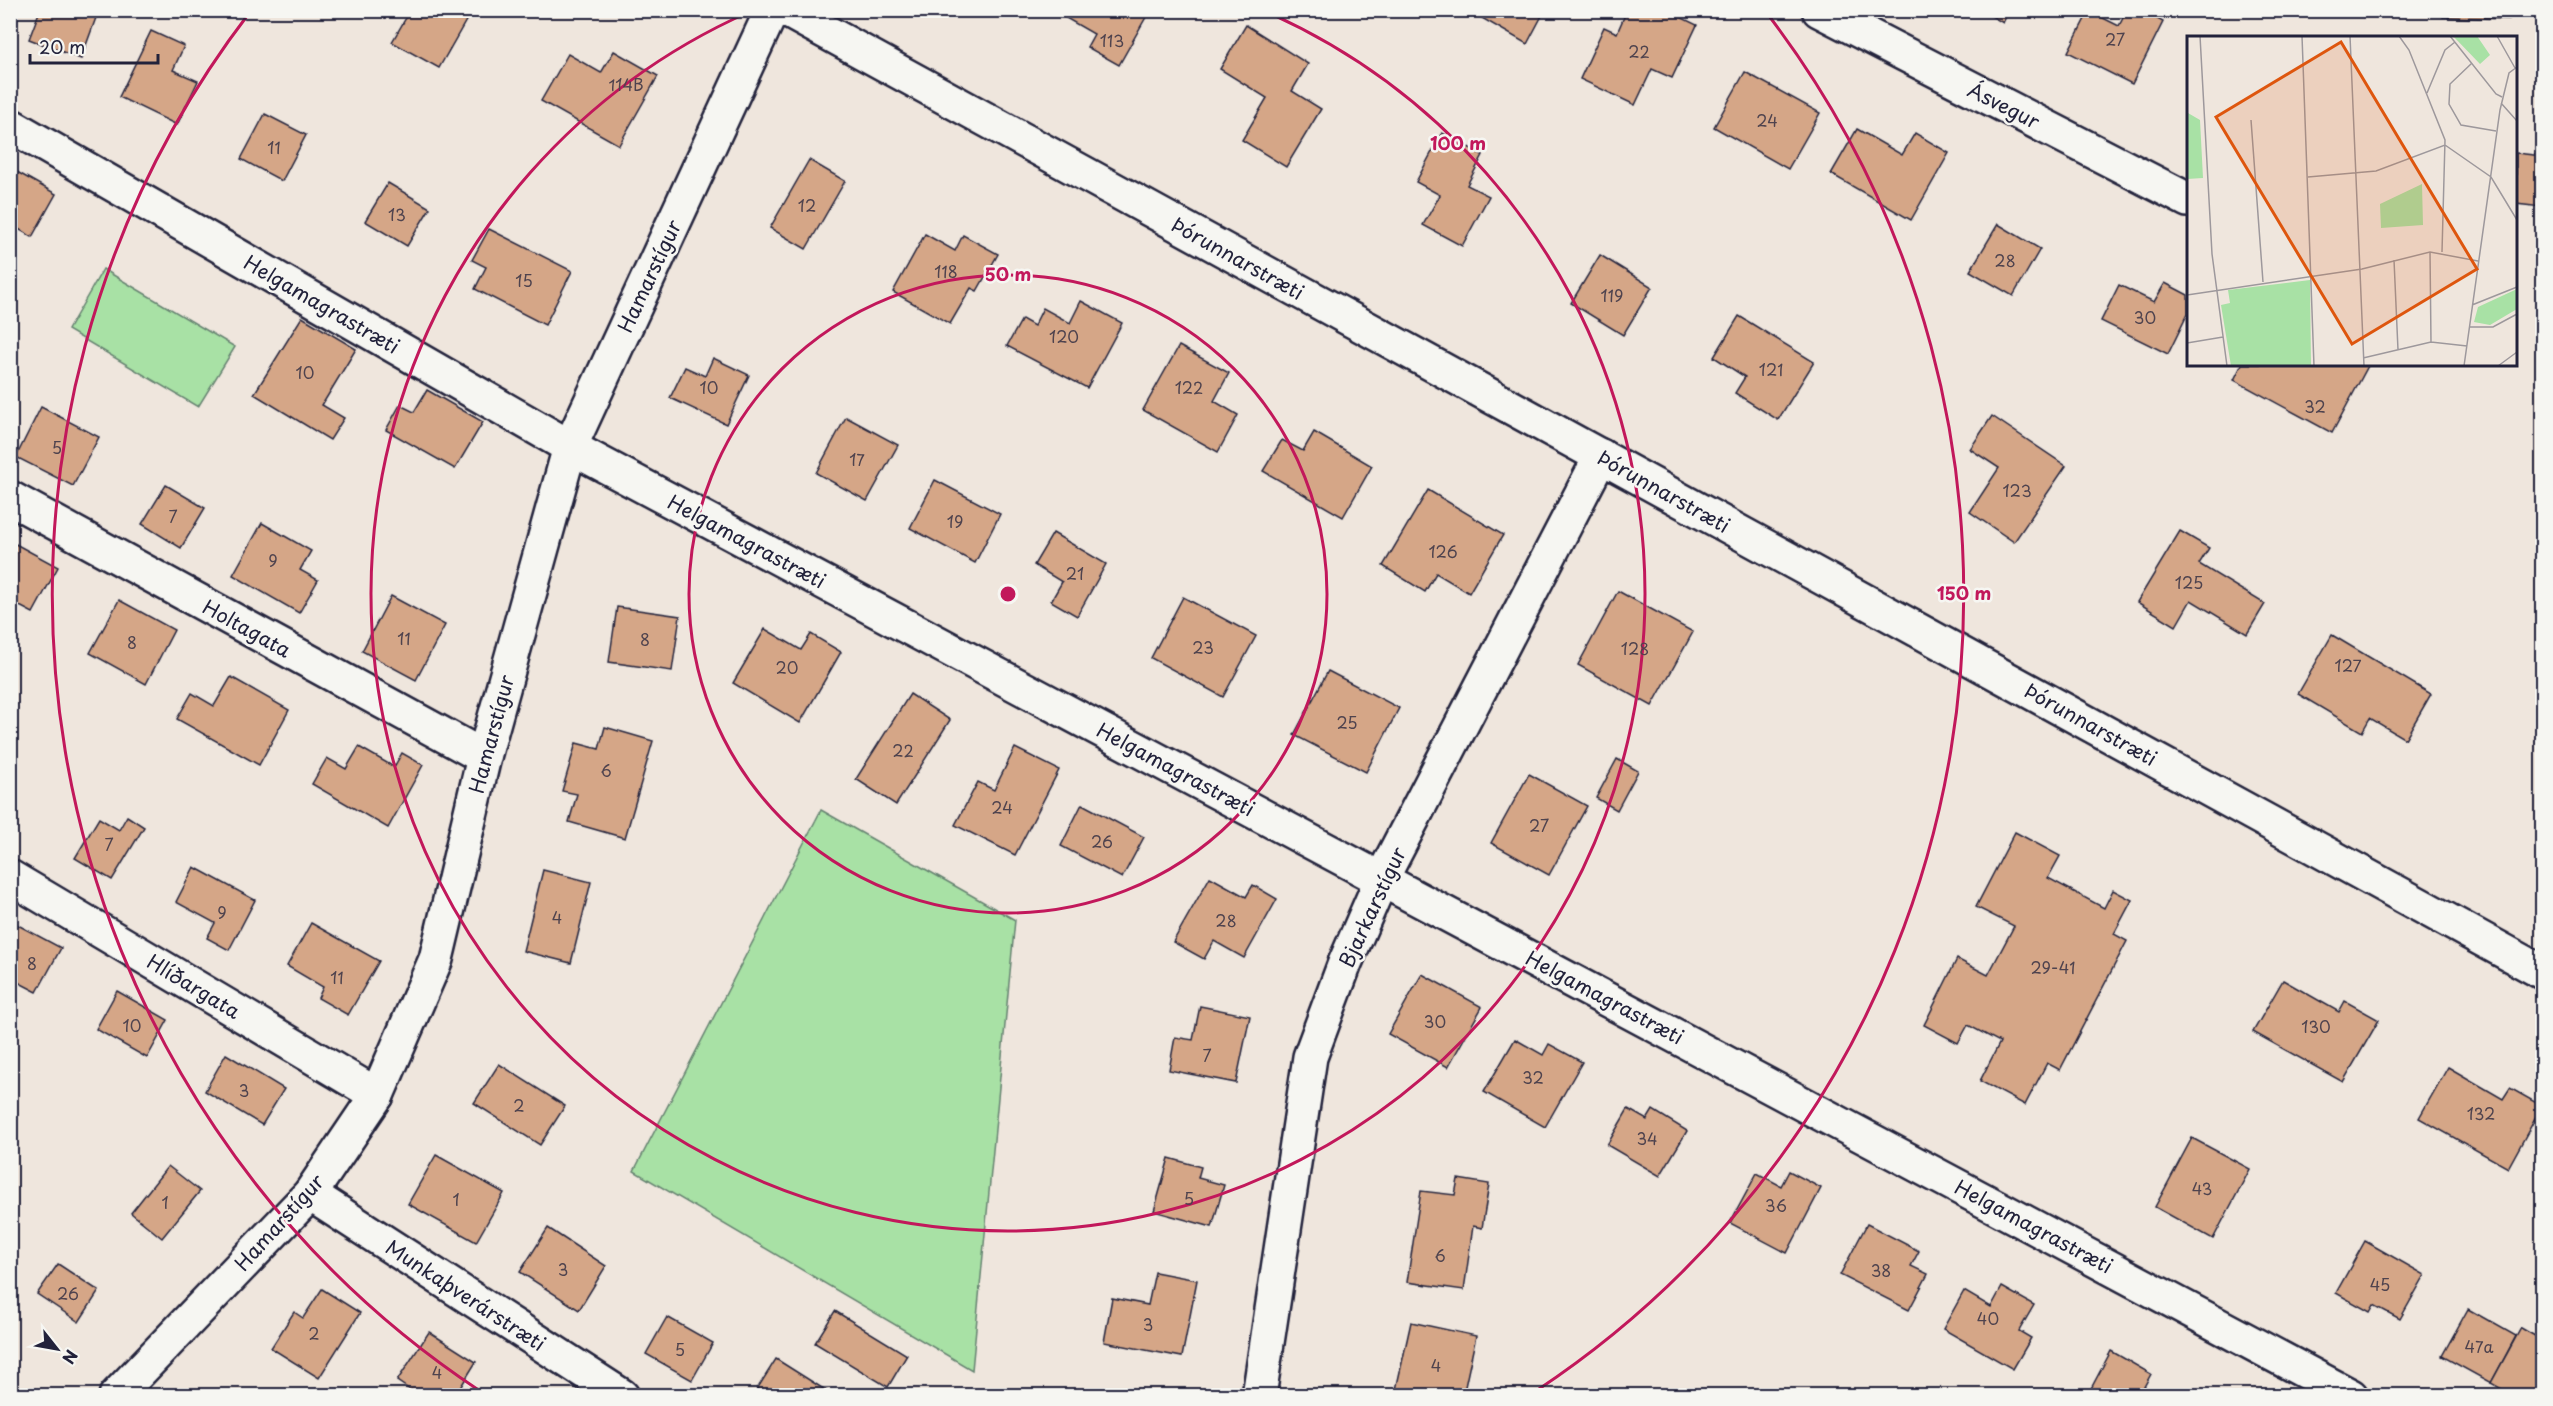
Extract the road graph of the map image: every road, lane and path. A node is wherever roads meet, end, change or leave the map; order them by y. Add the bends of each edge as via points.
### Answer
1 (772, 10) edge
2 (786, 10) edge
3 (1819, 10) edge
4 (10, 125) edge
5 (2187, 199) edge
6 (570, 447) junction
7 (1601, 456) junction
8 (10, 498) edge
9 (484, 757) junction
10 (10, 877) edge
11 (1382, 878) junction
12 (2542, 972) edge
13 (377, 1095) junction
14 (310, 1194) junction
15 (116, 1395) edge
16 (622, 1395) edge
17 (1259, 1395) edge
18 (2351, 1395) edge

1 - 6 street, Hamarstígur
2 - 7 street, Þórunnarstræti
3 - 5 street, Ásvegur
4 - 6 street, Helgamagrastræti
6 - 9 street, Hamarstígur
6 - 11 street, Helgamagrastræti
7 - 11 street, Bjarkarstígur
7 - 12 street, Þórunnarstræti
8 - 9 street, Holtagata
9 - 13 street, Hamarstígur via 436,959
10 - 13 street, Hlíðargata
11 - 17 street, Bjarkarstígur via 1310,1057
11 - 18 street, Helgamagrastræti
13 - 14 street, Hamarstígur
14 - 15 street, Hamarstígur
14 - 16 street, Munkaþverárstræti

